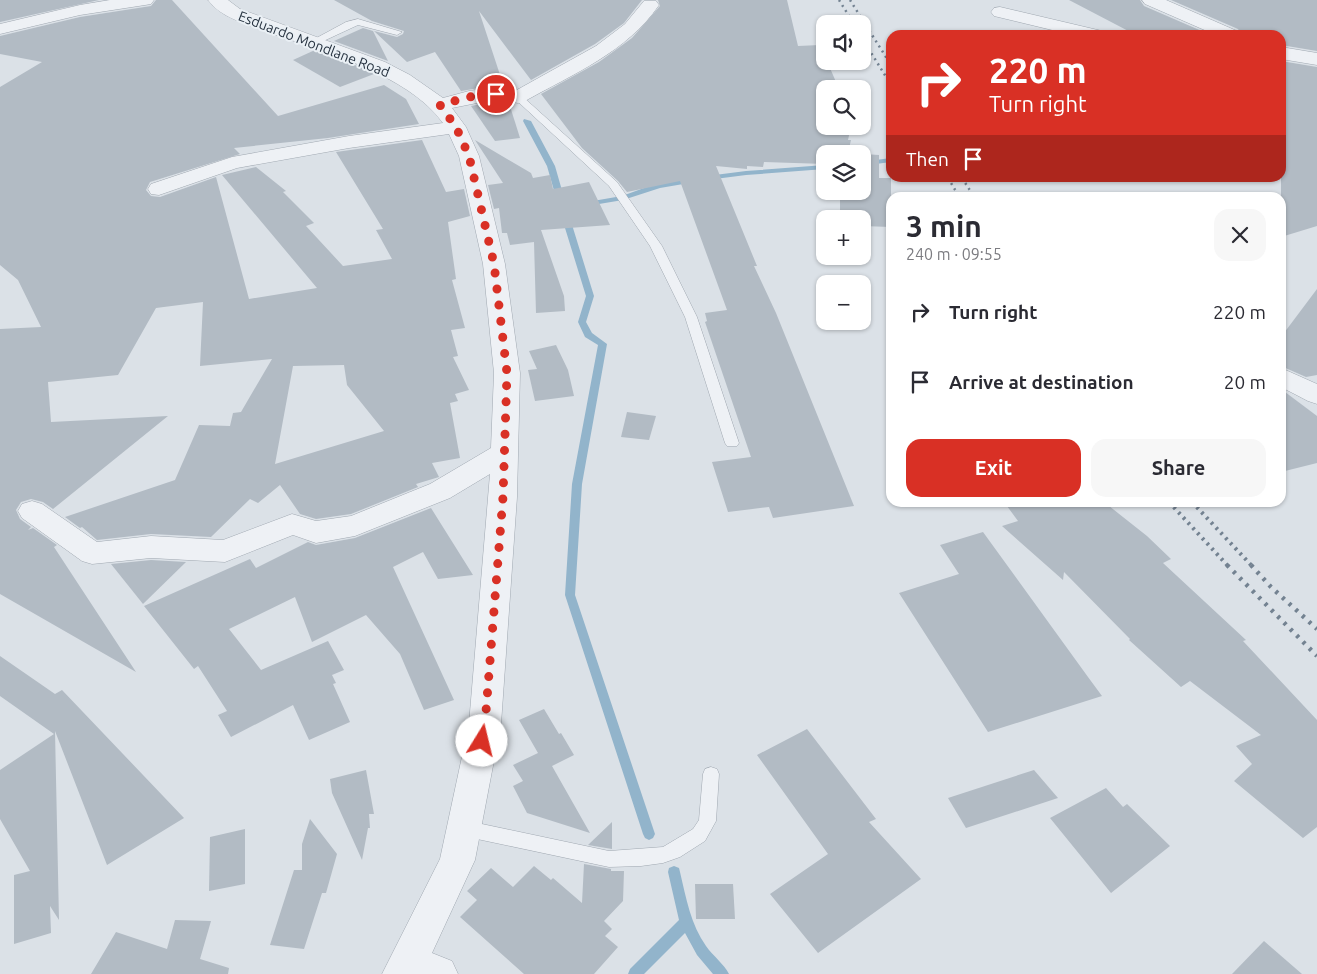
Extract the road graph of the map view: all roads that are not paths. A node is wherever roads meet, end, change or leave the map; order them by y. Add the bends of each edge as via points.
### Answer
1 (145, 0) edge
2 (216, 0) edge
3 (1151, 0) edge
4 (650, 4) dead end
5 (1000, 12) dead end
6 (0, 29) edge
7 (1075, 30) edge
8 (1220, 30) edge
9 (397, 32) dead end
10 (314, 42) junction
11 (1286, 54) edge
12 (1317, 59) edge
13 (518, 97) junction
14 (440, 105) junction
15 (456, 127) junction
16 (159, 189) dead end
17 (1286, 379) edge
18 (1317, 395) edge
19 (732, 443) dead end
20 (504, 453) junction
21 (32, 511) dead end
22 (711, 774) dead end
23 (464, 828) junction
24 (416, 970) edge

1 - 6 street via 80,10
2 - 10 street, Esduardo Mondlane Road via 234,14
3 - 8 street
4 - 13 street via 631,28 603,50
5 - 7 street
9 - 10 lane via 358,22
10 - 14 street, Esduardo Mondlane Road via 378,66 404,79
11 - 12 street
13 - 14 street via 496,94
13 - 19 lane via 613,184 656,246 691,317
14 - 15 street, Esduardo Mondlane Road
15 - 16 street via 232,163
15 - 20 street, Esduardo Mondlane Road via 469,156 494,264 507,373
17 - 18 street
20 - 21 street via 440,491 355,526 316,532 292,524 225,551 151,547 92,553
20 - 23 street, Esduardo Mondlane Road via 485,724
22 - 23 lane via 707,821 699,835 674,852 663,855 609,859
23 - 24 street, Esduardo Mondlane Road via 457,860

